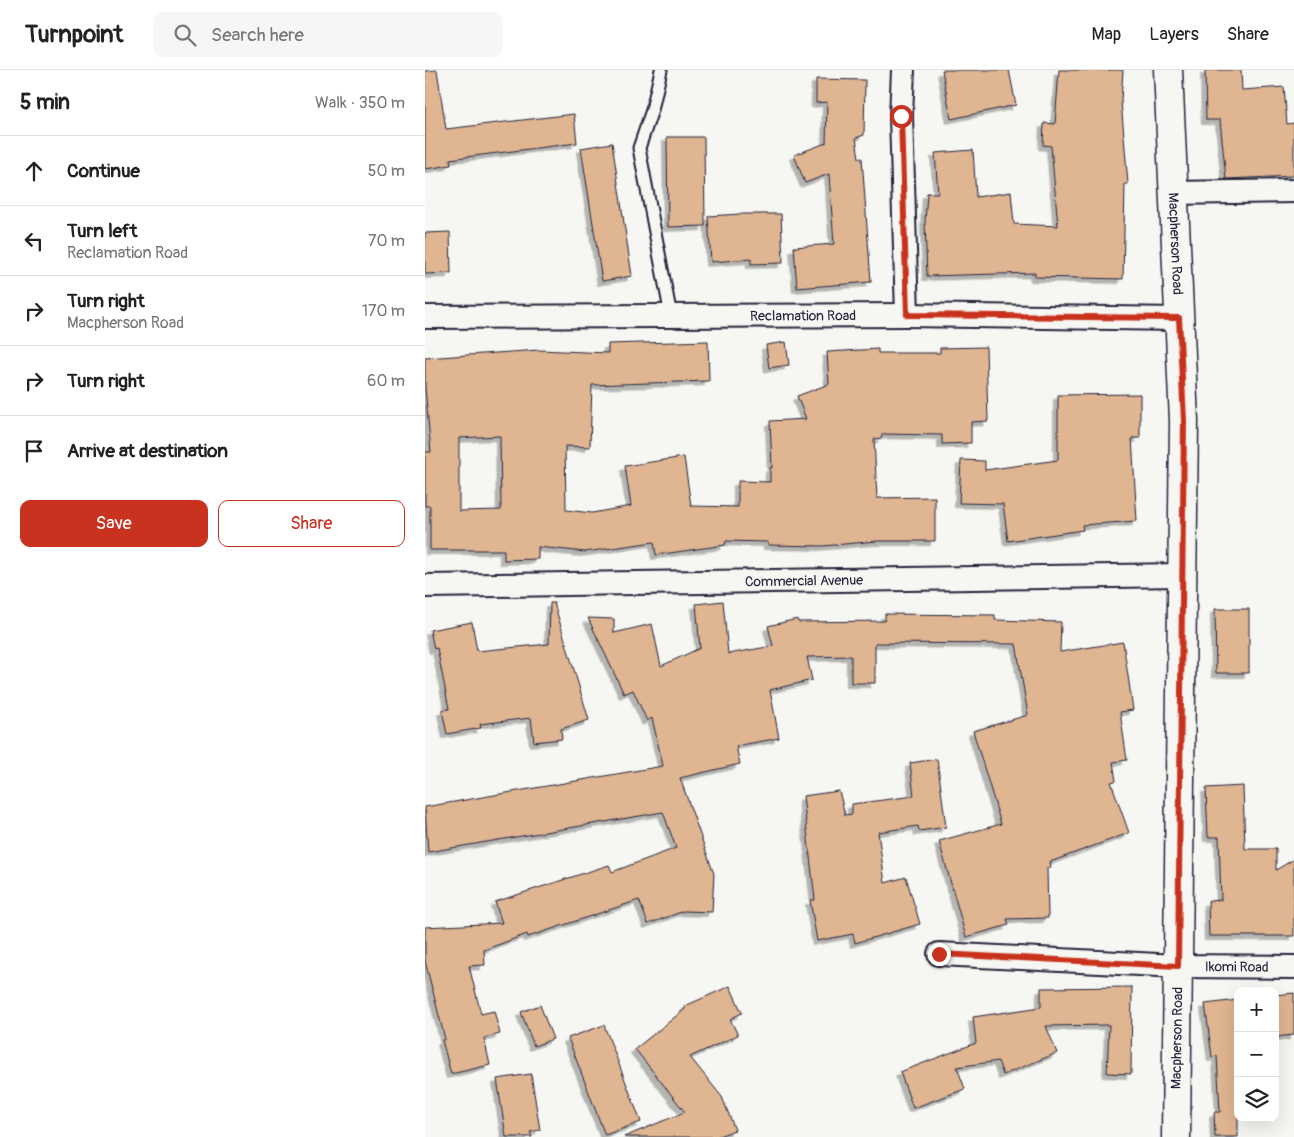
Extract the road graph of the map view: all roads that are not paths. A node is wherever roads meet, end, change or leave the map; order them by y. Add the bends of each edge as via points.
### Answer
1 (661, 70) edge
2 (903, 70) edge
3 (1168, 70) edge
4 (1294, 191) edge
5 (1173, 193) junction
6 (907, 315) junction
7 (671, 316) junction
8 (425, 317) edge
9 (1179, 318) junction
10 (1182, 575) junction
11 (425, 586) edge
12 (939, 954) dead end
13 (1178, 966) junction
14 (1294, 967) edge
15 (1176, 1137) edge

1 - 7 lane via 639,148
2 - 6 street via 901,116
3 - 5 street, Macpherson Road
4 - 5 street
5 - 9 street, Macpherson Road
6 - 7 street, Reclamation Road
6 - 9 street, Reclamation Road
7 - 8 street, Reclamation Road
9 - 10 street, Macpherson Road via 1184,421
10 - 11 street, Commercial Avenue
10 - 13 street, Macpherson Road
12 - 13 street, Ikomi Road
13 - 14 street, Ikomi Road
13 - 15 street, Macpherson Road

